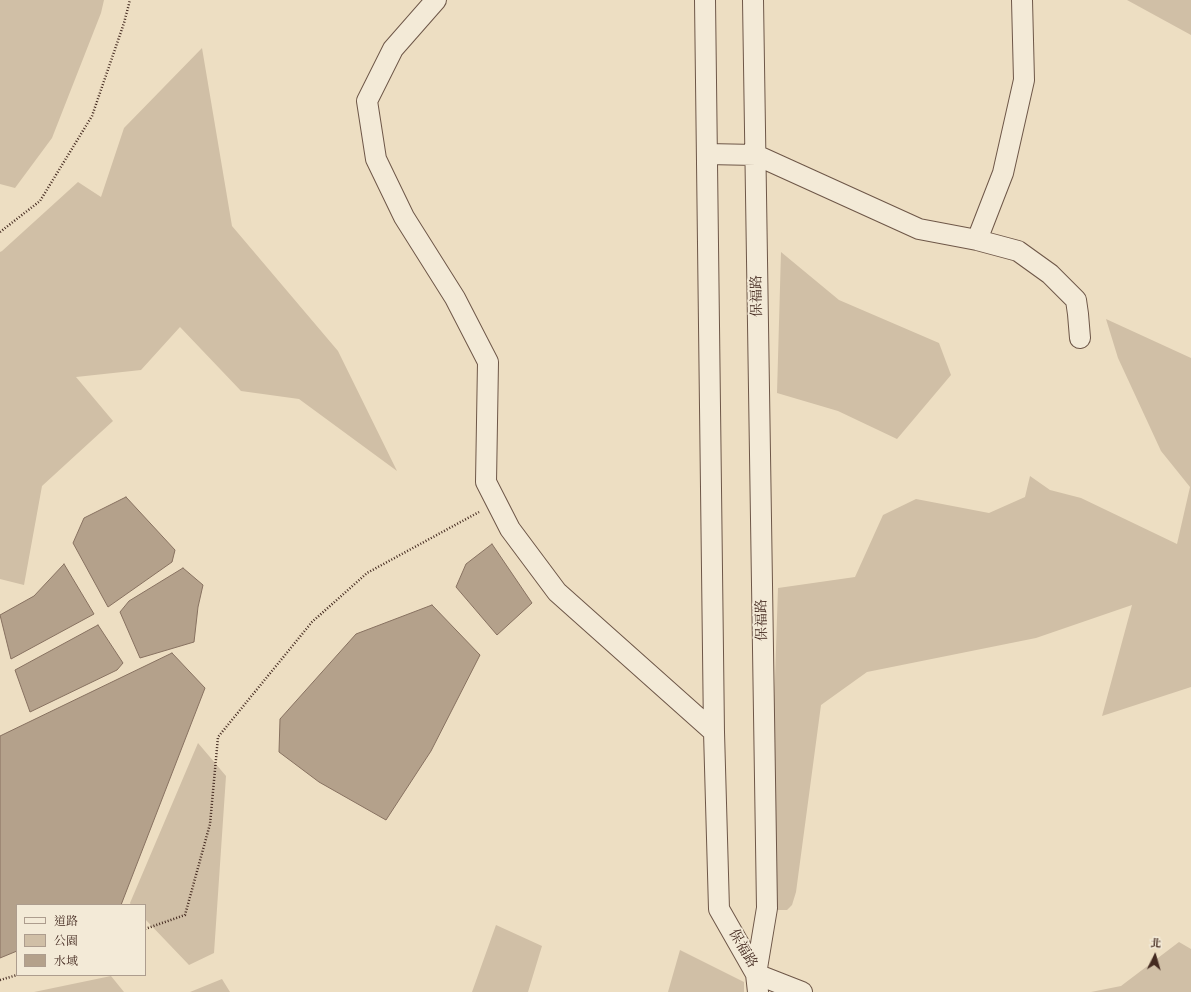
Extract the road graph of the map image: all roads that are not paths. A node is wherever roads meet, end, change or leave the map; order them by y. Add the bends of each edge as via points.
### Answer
1 (436, 0) edge
2 (705, 0) edge
3 (753, 0) edge
4 (1022, 0) edge
5 (707, 154) junction
6 (756, 155) junction
7 (977, 240) junction
8 (1080, 338) dead end
9 (714, 732) junction
10 (757, 983) edge
11 (802, 992) edge

1 - 9 street via 393,49 367,101 376,159 404,217 455,298 488,362 486,482 510,529 557,592
2 - 5 street, 保福路
3 - 6 street, 保福路
4 - 7 street via 1024,80 1003,173
5 - 6 street
5 - 9 street, 保福路
6 - 7 street via 919,229
6 - 10 street, 保福路 via 767,908
7 - 8 street via 1018,251 1050,274 1076,300
9 - 10 street, 保福路 via 719,910
10 - 11 street

